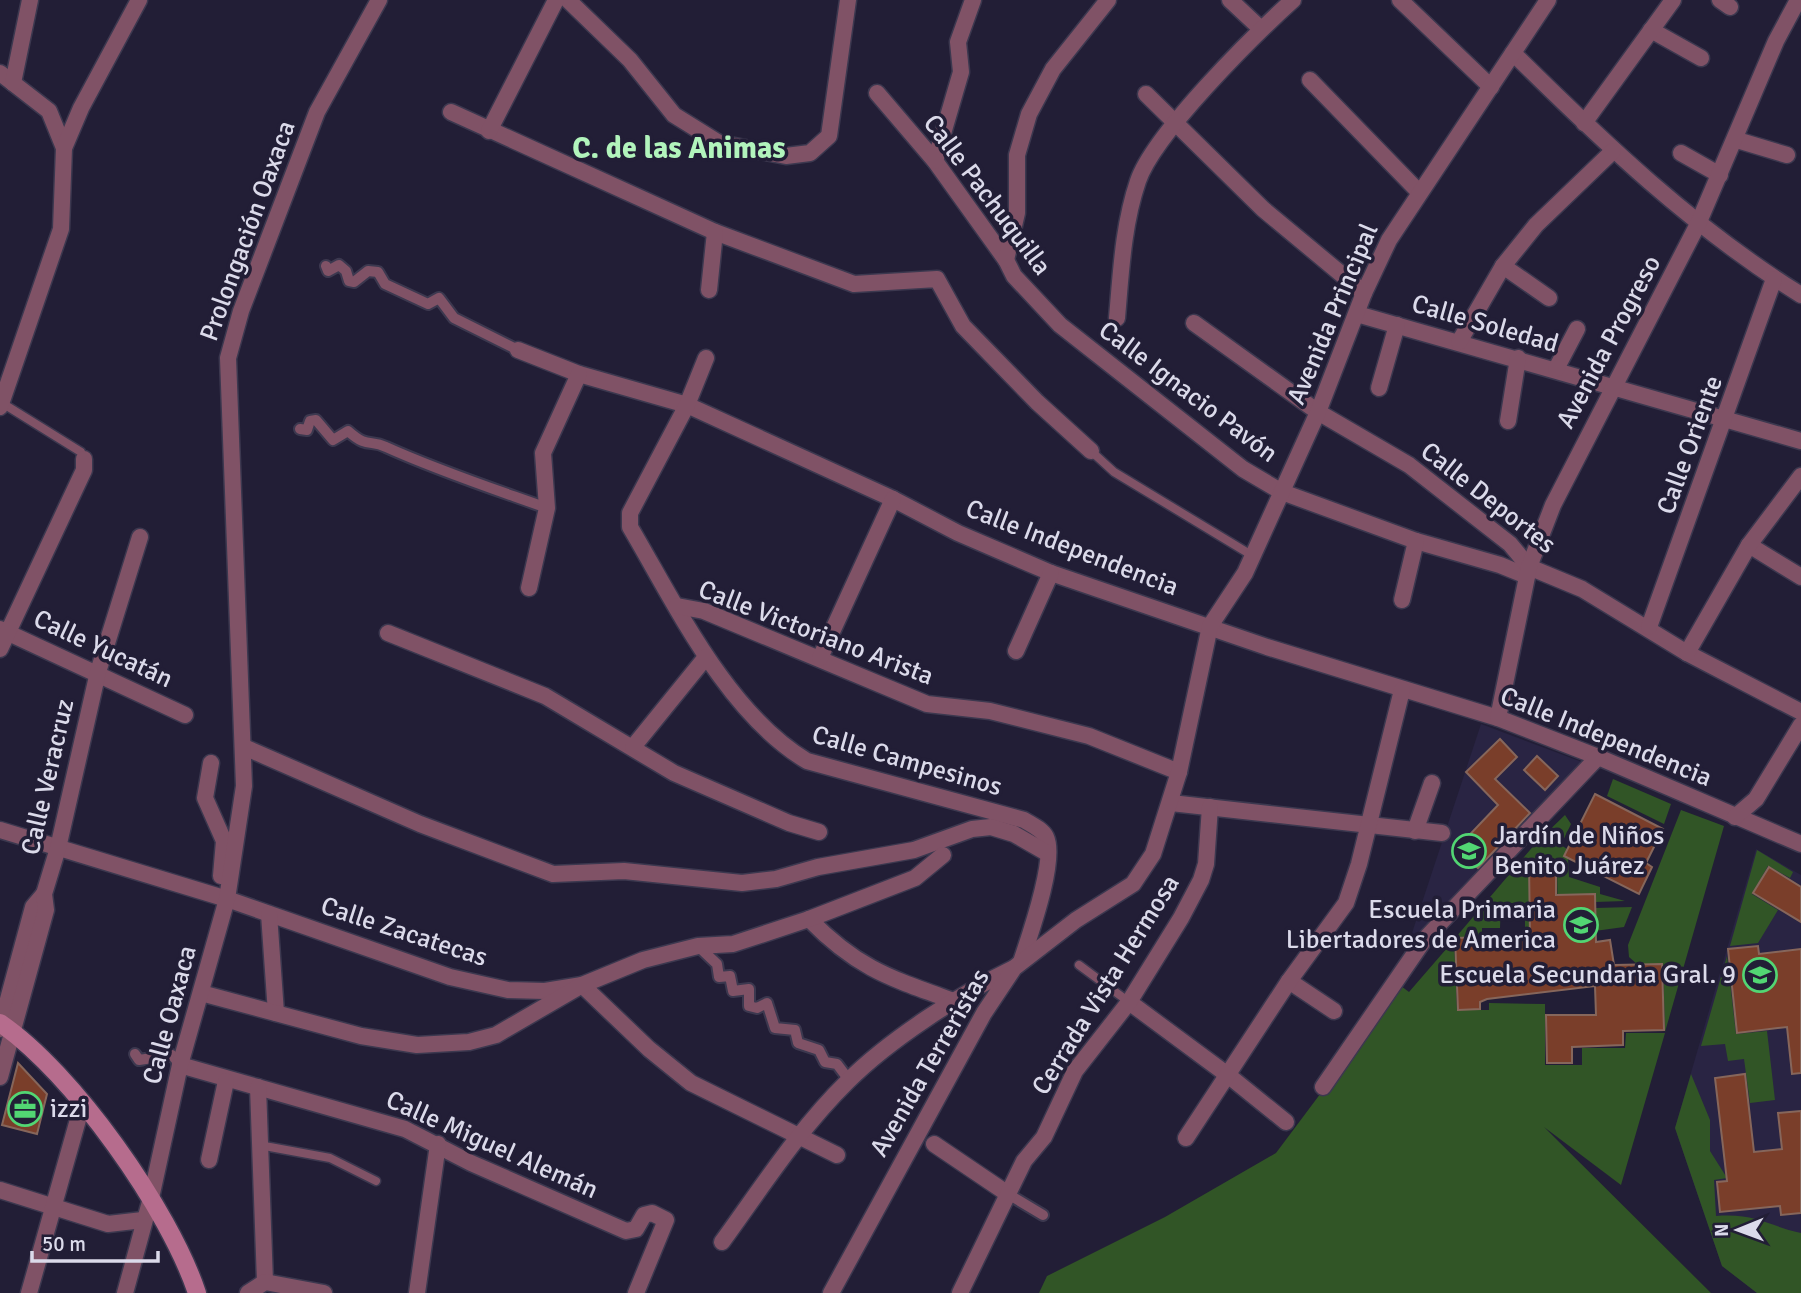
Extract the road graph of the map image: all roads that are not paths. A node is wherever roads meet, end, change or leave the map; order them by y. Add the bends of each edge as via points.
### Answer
1 (30, 0) edge
2 (139, 0) edge
3 (379, 0) edge
4 (556, 0) edge
5 (568, 0) edge
6 (848, 0) edge
7 (973, 0) edge
8 (1108, 0) edge
9 (1230, 0) edge
10 (1293, 0) edge
11 (1400, 0) edge
12 (1548, 0) edge
13 (1672, 0) edge
14 (1798, 0) edge
15 (1261, 29) junction
16 (1651, 30) junction
17 (1513, 53) junction
18 (1701, 58) dead end
19 (6, 78) edge
20 (1310, 80) dead end
21 (1492, 87) junction
22 (877, 93) dead end
23 (1146, 94) dead end
24 (451, 112) dead end
25 (1584, 123) junction
26 (1175, 125) junction
27 (489, 131) junction
28 (1737, 140) junction
29 (64, 148) junction
30 (1613, 151) junction
31 (1681, 153) dead end
32 (1787, 155) dead end
33 (935, 161) junction
34 (1720, 175) junction
35 (1418, 191) junction
36 (1698, 224) junction
37 (715, 232) junction
38 (1006, 260) junction
39 (326, 266) dead end
40 (1503, 266) junction
41 (1774, 279) junction
42 (709, 290) dead end
43 (1364, 293) junction
44 (1801, 295) edge
45 (1549, 298) dead end
46 (1357, 314) junction
47 (1117, 318) dead end
48 (1194, 323) dead end
49 (1060, 325) joint
50 (1396, 325) junction
51 (1577, 329) dead end
52 (1459, 342) junction
53 (518, 350) joint
54 (706, 358) dead end
55 (1518, 358) junction
56 (1556, 369) junction
57 (579, 374) junction
58 (1379, 388) dead end
59 (1611, 388) junction
60 (1, 405) edge
61 (687, 405) junction
62 (1318, 412) junction
63 (1726, 419) junction
64 (1508, 421) dead end
65 (300, 429) dead end
66 (1801, 441) edge
67 (1091, 451) joint
68 (84, 459) joint
69 (1801, 476) edge
70 (1282, 492) junction
71 (893, 499) junction
72 (547, 508) junction
73 (140, 537) dead end
74 (1416, 541) junction
75 (1749, 545) junction
76 (1253, 556) junction
77 (1528, 571) junction
78 (1051, 573) junction
79 (1801, 577) edge
80 (529, 588) dead end
81 (1402, 600) dead end
82 (677, 606) junction
83 (1210, 626) junction
84 (1649, 628) junction
85 (4, 631) edge
86 (388, 633) dead end
87 (0, 649) edge
88 (1016, 651) dead end
89 (1686, 653) junction
90 (706, 657) junction
91 (820, 658) junction
92 (98, 672) junction
93 (1402, 690) junction
94 (1801, 712) edge
95 (186, 715) dead end
96 (1497, 718) junction
97 (1801, 725) edge
98 (244, 747) junction
99 (633, 747) junction
100 (1598, 757) junction
101 (211, 763) dead end
102 (1179, 772) junction
103 (1432, 783) dead end
104 (1171, 803) junction
105 (1210, 807) junction
106 (1735, 817) junction
107 (1369, 825) junction
108 (0, 830) edge
109 (1415, 831) junction
110 (819, 832) dead end
111 (1442, 833) dead end
112 (1801, 844) edge
113 (58, 848) junction
114 (1046, 853) junction
115 (943, 855) dead end
116 (223, 897) junction
117 (269, 914) junction
118 (809, 919) junction
119 (698, 946) junction
120 (1018, 965) junction
121 (1079, 965) dead end
122 (1289, 981) junction
123 (582, 985) junction
124 (201, 993) junction
125 (954, 1001) junction
126 (1129, 1002) junction
127 (1334, 1011) dead end
128 (276, 1013) junction
129 (3, 1027) edge
130 (135, 1054) dead end
131 (180, 1065) junction
132 (1230, 1076) junction
133 (0, 1077) edge
134 (849, 1080) junction
135 (226, 1081) junction
136 (258, 1087) junction
137 (1323, 1087) dead end
138 (83, 1102) junction
139 (1286, 1122) dead end
140 (798, 1137) junction
141 (1186, 1138) dead end
142 (438, 1144) junction
143 (934, 1144) dead end
144 (259, 1145) junction
145 (837, 1155) dead end
146 (209, 1160) dead end
147 (376, 1181) dead end
148 (0, 1190) edge
149 (1008, 1194) junction
150 (151, 1198) junction
151 (53, 1208) junction
152 (1043, 1215) dead end
153 (143, 1220) junction
154 (722, 1242) dead end
155 (265, 1282) junction
156 (289, 1289) edge
157 (29, 1293) edge
158 (125, 1293) edge
159 (197, 1293) edge
160 (248, 1293) edge
161 (324, 1293) edge
162 (417, 1293) edge
163 (636, 1293) edge
164 (831, 1293) edge
165 (960, 1293) edge

1 - 19 street
2 - 29 street via 80,108
3 - 98 street, Prolongación Oaxaca via 317,112 240,311 228,358
4 - 27 street
5 - 6 street via 630,60 674,115 719,143 786,156 810,153 829,136
7 - 33 street via 958,42 961,72
8 - 38 street via 1053,69 1029,114 1017,155 1017,214
9 - 15 street
10 - 15 street
11 - 21 street
12 - 17 street, Avenida Principal
13 - 16 street
14 - 28 street, Avenida Progreso via 1776,41
15 - 26 street
16 - 18 street
16 - 25 street
17 - 21 street, Avenida Principal
17 - 25 street
19 - 29 street via 49,111
20 - 35 street
21 - 35 street, Avenida Principal
22 - 33 street, Calle Pachuquilla
23 - 26 street
24 - 27 street
25 - 30 street
26 - 43 street via 1263,209
26 - 47 street via 1139,178 1127,218
27 - 37 street
28 - 32 street
28 - 34 street, Avenida Progreso
29 - 60 street via 61,229
30 - 36 street
30 - 40 street via 1536,225
31 - 34 street
33 - 38 street, Calle Pachuquilla
34 - 36 street, Avenida Progreso
35 - 43 street, Avenida Principal
36 - 41 street
36 - 59 street, Avenida Progreso
37 - 42 street
37 - 67 street via 854,284 937,279 963,326
38 - 49 street, Calle Pachuquilla via 1014,276
39 - 53 street, Calle Independencia via 328,271 339,265 349,281 355,282 369,271 378,272 385,284 428,304 439,298 454,318
40 - 45 street
40 - 52 street
41 - 44 street
41 - 63 street, Calle Oriente
43 - 46 street, Avenida Principal
46 - 50 street, Calle Soledad
46 - 62 street, Avenida Principal
48 - 62 street, Calle Deportes
49 - 70 street, Calle Ignacio Pavón via 1243,469
50 - 52 street, Calle Soledad
50 - 58 street
51 - 56 street
52 - 55 street, Calle Soledad
53 - 57 street, Calle Independencia
54 - 61 street, Calle Campesinos
55 - 56 street, Calle Soledad
55 - 64 street
56 - 59 street, Calle Soledad
57 - 61 street, Calle Independencia
57 - 72 street via 543,453
59 - 63 street, Calle Soledad
59 - 77 street, Avenida Progreso via 1553,505
60 - 68 lane via 81,452
61 - 71 street, Calle Independencia
61 - 82 street, Calle Campesinos via 630,513 630,527
62 - 70 street, Avenida Principal
62 - 77 street, Calle Deportes via 1409,466 1510,544
63 - 66 street, Calle Soledad
63 - 84 street, Calle Oriente
65 - 72 street via 307,430 316,419 333,440 348,431 371,446 382,445
67 - 76 lane via 1114,472
68 - 85 street via 84,470
69 - 75 street
70 - 74 street, Calle Ignacio Pavón
70 - 76 street, Avenida Principal
71 - 78 street, Calle Independencia
71 - 91 street
72 - 80 street
73 - 92 street, Calle Veracruz
74 - 77 street, Calle Ignacio Pavón
74 - 81 street
75 - 79 street
75 - 89 street
76 - 83 street, Avenida Principal
77 - 84 street, Calle Deportes via 1582,589
77 - 96 street, Avenida Progreso
78 - 83 street, Calle Independencia
78 - 88 street
82 - 90 street, Calle Campesinos
82 - 91 street, Calle Victoriano Arista via 704,611
83 - 93 street, Calle Independencia
83 - 102 street, Avenida Terreristas
84 - 89 street, Calle Deportes
85 - 87 street
85 - 92 street, Calle Yucatán
86 - 99 street via 545,696
89 - 94 street, Calle Deportes
90 - 99 street
90 - 114 street, Calle Campesinos via 747,708 788,750 807,761 1024,820 1047,839
91 - 102 street, Calle Victoriano Arista via 927,704 990,710 1076,733
92 - 95 street, Calle Yucatán
92 - 113 street, Calle Veracruz
93 - 96 street, Calle Independencia
93 - 107 street
96 - 100 street, Calle Independencia
97 - 106 street via 1756,799
98 - 114 street via 420,824 553,874 624,871 742,883 764,881 914,850 965,831 991,827 1014,834
98 - 116 street, Calle Oaxaca via 244,786
99 - 110 street via 674,773
100 - 106 street, Calle Independencia
100 - 137 street via 1424,940
101 - 116 street via 205,798 224,841
102 - 104 street, Avenida Terreristas
103 - 109 street
104 - 105 street
104 - 120 street, Avenida Terreristas via 1153,854 1133,884
105 - 107 street
105 - 126 street, Cerrada Vista Hermosa via 1201,880
106 - 112 street, Calle Independencia
107 - 109 street
107 - 122 street via 1346,903
108 - 113 street, Calle Zacatecas
109 - 111 street
113 - 116 street, Calle Zacatecas
113 - 129 street, Calle Veracruz via 44,894 46,910
114 - 120 street, Calle Campesinos via 1045,886
115 - 118 street via 915,877
116 - 117 street, Calle Zacatecas
116 - 124 street, Calle Oaxaca
117 - 123 street, Calle Zacatecas via 450,977 508,990
117 - 128 street
118 - 119 street via 733,944
118 - 125 street via 837,947 877,973
119 - 123 street via 643,960
119 - 134 street via 718,964 719,977 730,976 733,991 749,989 749,1006 767,1003 775,1028 795,1030 798,1043 819,1050 825,1062 837,1063
120 - 125 street
120 - 164 street, Avenida Terreristas via 984,1013
121 - 126 lane
122 - 127 street
122 - 132 street
123 - 128 street via 496,1035 440,1045 361,1036
123 - 140 street via 691,1083
124 - 128 street
124 - 131 street, Calle Oaxaca
125 - 134 street
126 - 132 street
126 - 149 street, Cerrada Vista Hermosa via 1075,1072 1044,1137 1024,1161
129 - 133 street, Calle Veracruz
129 - 138 main road
130 - 131 street, Calle Miguel Alemán via 146,1061 172,1055
131 - 135 street, Calle Miguel Alemán
131 - 150 street, Calle Oaxaca
132 - 139 street
132 - 141 street
134 - 140 street
135 - 136 street, Calle Miguel Alemán
135 - 146 street
136 - 142 street, Calle Miguel Alemán via 405,1129
136 - 144 street
138 - 150 main road
138 - 151 street
140 - 145 street
140 - 154 street
142 - 162 street
142 - 163 street, Calle Miguel Alemán via 471,1163 626,1230 636,1229 644,1216 652,1213 666,1220
143 - 149 street
144 - 147 lane via 330,1158
144 - 155 street
148 - 151 street
149 - 152 street
149 - 165 street, Cerrada Vista Hermosa
150 - 153 street, Calle Oaxaca
150 - 159 main road
151 - 153 street via 108,1223
151 - 157 street
153 - 158 street, Calle Oaxaca
155 - 156 street
155 - 160 street
156 - 161 street

